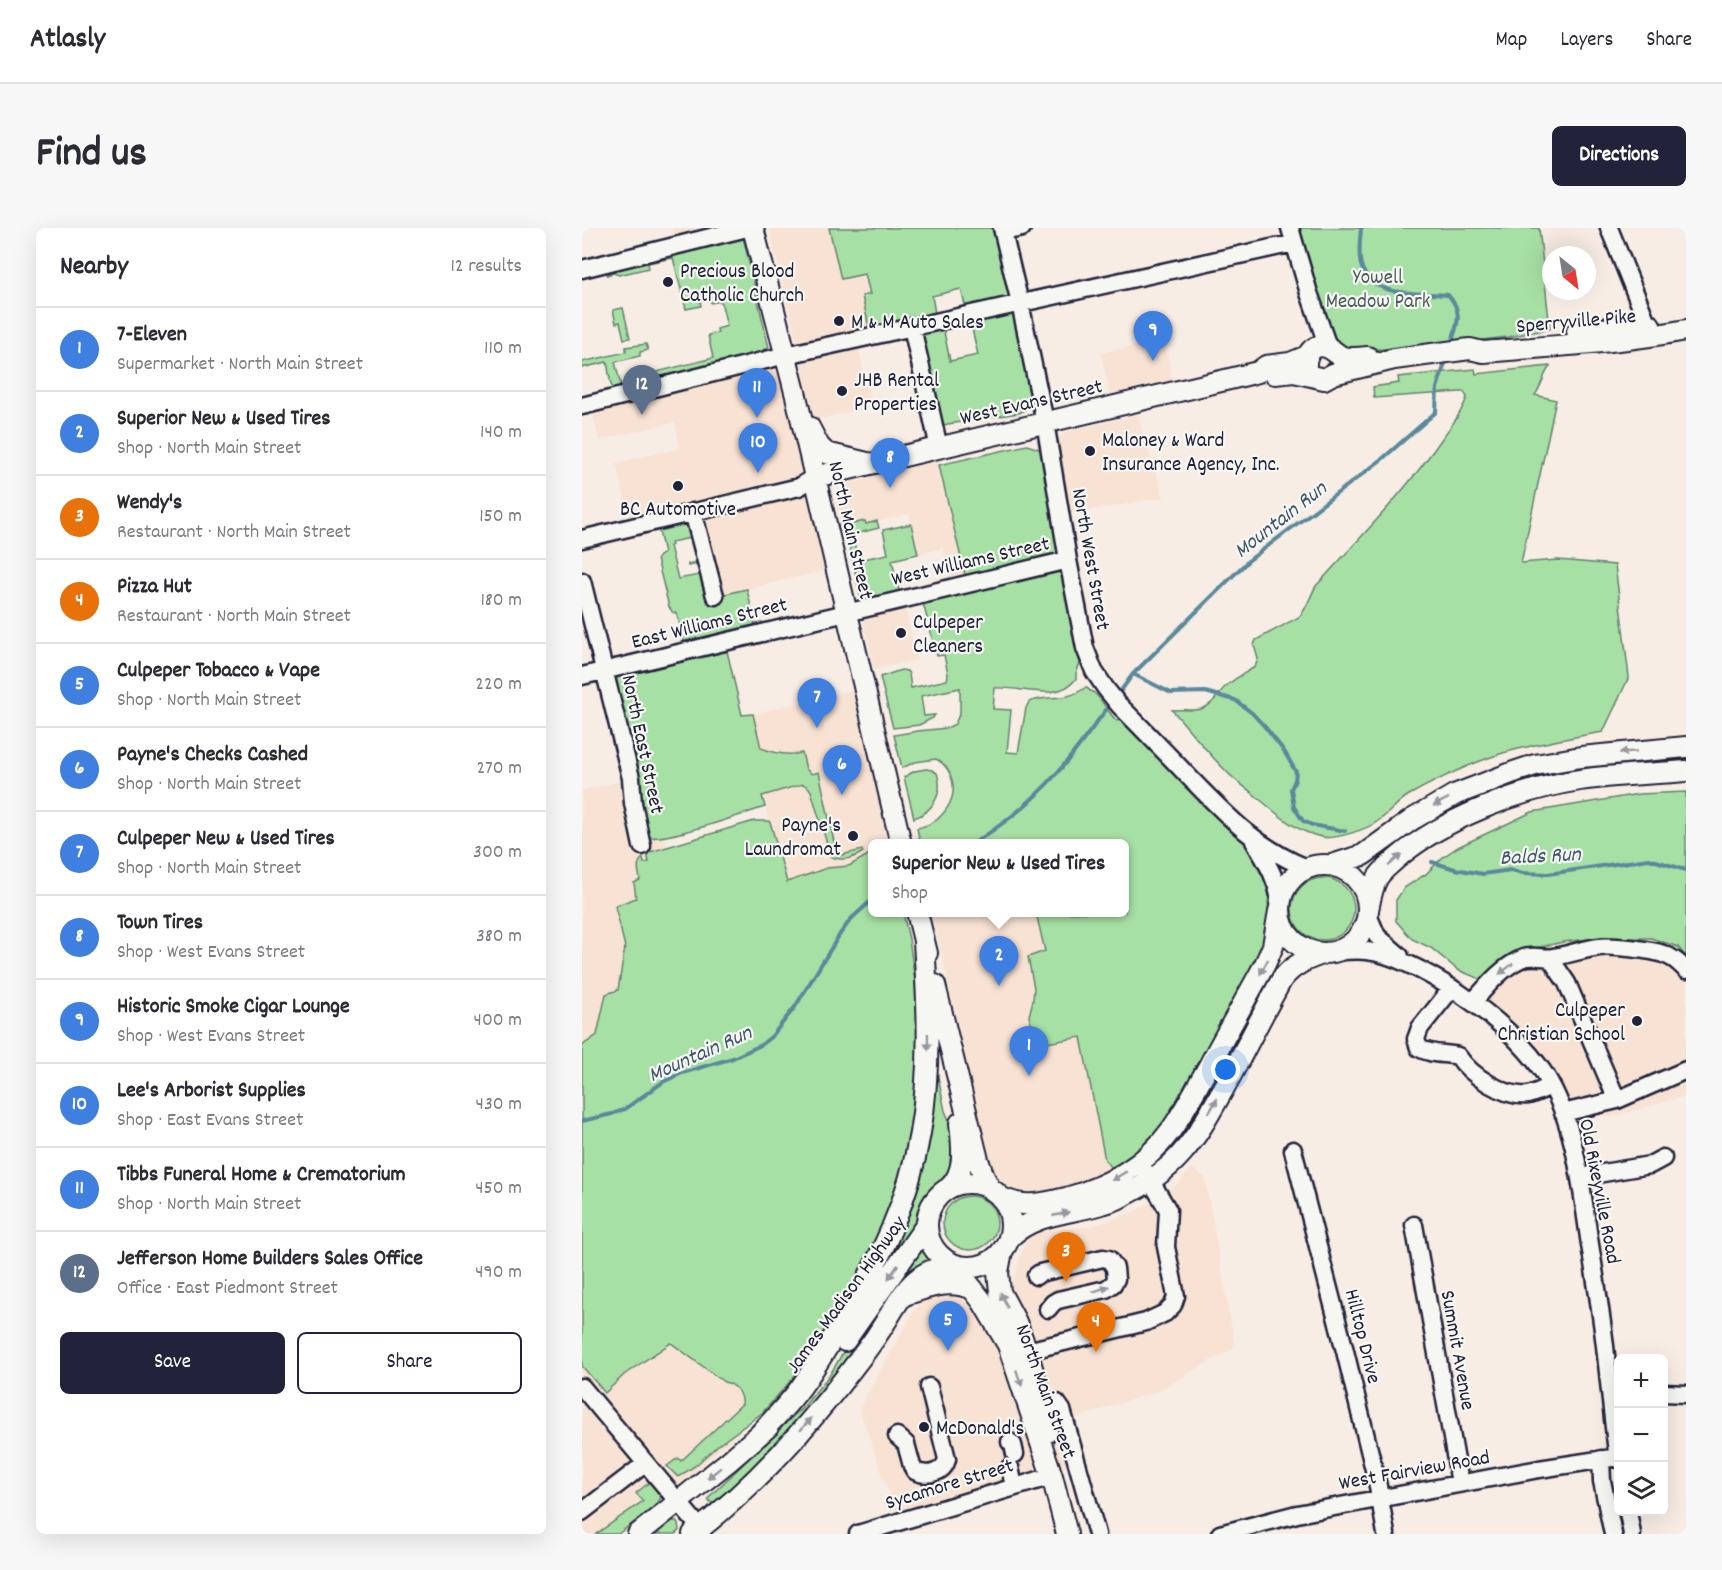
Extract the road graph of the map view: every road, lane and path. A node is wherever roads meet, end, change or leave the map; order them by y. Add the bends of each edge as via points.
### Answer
1 (747, 228) edge
2 (753, 228) edge
3 (1022, 228) edge
4 (1610, 228) edge
5 (1002, 230) edge
6 (1292, 235) edge
7 (582, 269) edge
8 (1020, 303) junction
9 (1648, 325) junction
10 (912, 327) junction
11 (1686, 328) edge
12 (1470, 349) junction
13 (1321, 352) junction
14 (786, 355) junction
15 (1394, 359) junction
16 (1258, 372) junction
17 (1334, 374) junction
18 (1313, 377) junction
19 (797, 403) junction
20 (582, 406) edge
21 (1045, 422) junction
22 (939, 448) junction
23 (871, 464) junction
24 (815, 477) junction
25 (693, 512) junction
26 (582, 539) edge
27 (1068, 560) junction
28 (582, 581) edge
29 (716, 596) dead end
30 (847, 612) junction
31 (605, 670) junction
32 (582, 676) edge
33 (1686, 747) edge
34 (1686, 771) edge
35 (1252, 838) junction
36 (900, 839) edge
37 (642, 846) dead end
38 (1332, 865) junction
39 (1307, 868) junction
40 (1279, 905) junction
41 (1368, 912) junction
42 (918, 917) edge
43 (924, 942) junction
44 (1331, 952) junction
45 (1550, 958) junction
46 (1410, 964) junction
47 (1686, 970) edge
48 (1452, 988) junction
49 (1473, 1002) junction
50 (1686, 1070) edge
51 (958, 1076) junction
52 (1551, 1086) junction
53 (1617, 1100) junction
54 (1563, 1113) junction
55 (1293, 1150) dead end
56 (1663, 1158) dead end
57 (1140, 1162) junction
58 (1580, 1177) junction
59 (1150, 1180) junction
60 (949, 1188) junction
61 (996, 1193) junction
62 (927, 1224) junction
63 (1413, 1225) dead end
64 (1005, 1245) junction
65 (954, 1265) junction
66 (1036, 1276) dead end
67 (973, 1289) junction
68 (902, 1296) junction
69 (1048, 1309) dead end
70 (1028, 1351) junction
71 (582, 1387) edge
72 (928, 1387) dead end
73 (1668, 1393) edge
74 (1686, 1394) edge
75 (1614, 1395) edge
76 (1042, 1401) junction
77 (759, 1435) junction
78 (897, 1436) dead end
79 (1614, 1458) edge
80 (1600, 1460) junction
81 (1013, 1461) dead end
82 (646, 1463) junction
83 (1052, 1476) junction
84 (1460, 1484) junction
85 (1014, 1488) junction
86 (1380, 1498) junction
87 (678, 1502) junction
88 (582, 1512) edge
89 (1629, 1516) edge
90 (699, 1532) edge
91 (638, 1534) edge
92 (858, 1534) edge
93 (1067, 1534) edge
94 (1097, 1534) edge
95 (1220, 1534) edge
96 (1386, 1534) edge
97 (1612, 1534) edge
98 (1632, 1534) edge

1 - 7 street
2 - 14 main road, North Main Street
3 - 5 street
4 - 9 street
5 - 8 street, North West Street
6 - 8 street
6 - 13 street via 1326,341
8 - 10 street
8 - 21 street, North West Street
9 - 11 main road, Sperryville Pike via 1675,324
9 - 12 main road, Sperryville Pike via 1478,342
10 - 14 street
10 - 22 street
11 - 12 main road, Sperryville Pike via 1616,341 1483,352
12 - 15 main road, Sperryville Pike
13 - 15 main road, Sperryville Pike
13 - 16 main road, West Evans Street via 1290,363 1266,366
13 - 17 main road via 1336,356
13 - 18 main road via 1305,362
14 - 19 main road, North Main Street
14 - 20 street
15 - 17 main road, Sperryville Pike
16 - 18 main road, West Evans Street via 1294,372
16 - 21 main road, West Evans Street
17 - 18 main road via 1324,379
19 - 23 main road via 822,450
19 - 24 main road, North Main Street
21 - 22 main road, West Evans Street
21 - 27 street, North West Street
22 - 23 main road, West Evans Street
23 - 24 main road, West Evans Street
24 - 25 street via 799,487
24 - 30 main road, North Main Street
25 - 26 street
25 - 29 street
27 - 30 street, West Williams Street
27 - 35 street, North West Street via 1085,648 1106,689
28 - 31 street, North East Street
30 - 31 street, East Williams Street
30 - 36 main road, North Main Street
31 - 32 street, East Williams Street
31 - 37 street, North East Street via 631,778
33 -> 38 main road via 1535,765 1447,799 1363,855
41 -> 34 main road via 1377,879 1396,860 1439,830 1481,809 1539,789 1581,780
35 - 39 street, North West Street
35 - 40 street, North West Street via 1278,886
38 - 39 main road
38 - 41 main road via 1358,881 1367,898
39 - 40 main road via 1285,886
40 - 44 main road via 1287,936 1309,951
40 -> 57 main road via 1273,946 1262,970 1180,1117
41 - 44 main road via 1361,933 1348,946
41 - 46 street via 1377,936
42 - 43 main road, North Main Street
43 - 51 main road, North Main Street
43 -> 77 main road via 928,1041 925,1097 906,1192 869,1277 822,1357
44 - 46 street, Old Rixeyville Road via 1367,951
59 -> 44 main road via 1168,1167 1199,1131 1282,979 1303,960
45 - 47 street via 1600,946 1614,947 1663,954
45 -> 49 street via 1523,958 1491,981
45 - 53 street via 1567,983
46 - 48 street, Old Rixeyville Road
48 - 49 street, Old Rixeyville Road
48 - 52 street via 1420,1028 1416,1040 1419,1048 1458,1056 1473,1072 1512,1095 1527,1095
49 - 52 street, Old Rixeyville Road via 1513,1036
50 - 53 street
51 - 60 main road, North Main Street via 961,1168
51 - 61 main road, North Main Street via 978,1160
52 - 54 street, Old Rixeyville Road
53 - 54 street
54 - 58 street, Old Rixeyville Road
55 - 86 street, Hilltop Drive
56 - 58 street via 1650,1165
57 - 59 street
57 -> 61 main road via 1095,1189 1054,1201 1022,1205
58 - 75 street, Old Rixeyville Road
64 -> 59 main road via 1017,1229 1037,1219 1101,1205
59 - 70 street via 1168,1210 1166,1247 1176,1296 1170,1309 1146,1322
60 - 61 main road via 975,1184
60 - 62 main road, North Main Street via 936,1199
61 - 64 main road, North Main Street via 1010,1218
62 - 65 main road, North Main Street via 933,1249
62 -> 77 main road, James Madison Highway via 839,1350
63 - 84 street, Summit Avenue
64 - 65 main road via 988,1263
70 -> 64 main road, North Main Street via 1000,1292 998,1272
65 - 67 main road, North Main Street
65 - 68 main road via 923,1275
69 -> 66 street via 1058,1300 1109,1288 1116,1279 1115,1268 1109,1259 1103,1258
67 - 68 main road via 942,1284
67 -> 83 main road, North Main Street via 1008,1345
90 -> 68 main road via 805,1426 878,1334
70 - 76 main road, North Main Street
71 - 82 street
72 - 78 street via 947,1459 945,1466 924,1474 915,1471 906,1444
73 - 74 street
76 - 83 main road, North Main Street
76 - 94 street via 1057,1403 1062,1410
77 -> 87 main road, James Madison Highway
79 - 80 street, West Fairview Road
80 - 84 street, West Fairview Road
80 - 97 street
81 - 85 street
82 - 87 street
82 - 88 street
83 - 85 street, Sycamore Street
83 - 93 main road, North Main Street
84 - 86 street, West Fairview Road
85 - 92 street, Sycamore Street
86 - 95 street, West Fairview Road
86 - 96 street, Hilltop Drive
87 - 90 street
87 - 91 main road, James Madison Highway
89 - 98 street

